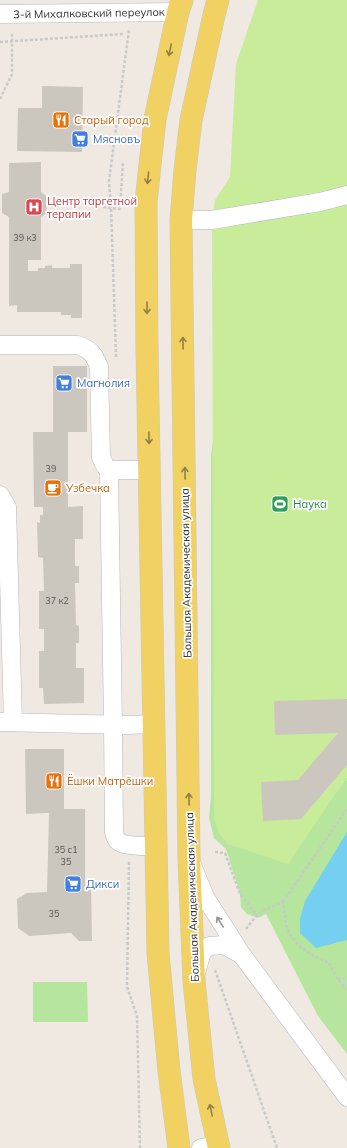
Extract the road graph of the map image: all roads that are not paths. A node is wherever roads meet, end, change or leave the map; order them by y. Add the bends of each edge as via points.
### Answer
1 (218, 0) edge
2 (180, 6) edge
3 (0, 14) edge
4 (347, 195) edge
5 (181, 220) junction
6 (0, 345) edge
7 (109, 470) junction
8 (149, 470) junction
9 (0, 495) edge
10 (7, 722) edge
11 (155, 724) junction
12 (113, 725) junction
13 (157, 847) junction
14 (189, 859) junction
15 (242, 955) junction
16 (194, 981) junction
17 (347, 1096) edge
18 (213, 1147) edge
19 (179, 1148) edge

1 - 5 main road, Большая Академическая улица via 191,120
2 - 3 street, 3-й Михалковский переулок
2 -> 8 main road via 155,119 146,202
4 - 5 street via 212,220
14 -> 5 main road, Большая Академическая улица
6 - 7 street via 78,345 87,348 95,356 100,367 101,457
7 - 8 street
7 - 12 street
8 - 11 main road
9 - 10 street via 7,507
10 - 12 street
11 - 12 street
11 - 13 main road
12 - 13 street via 116,838 120,843
13 - 19 main road via 158,953
15 -> 14 street via 205,897
14 - 16 main road, Большая Академическая улица
15 - 16 street via 224,945 209,946 202,952
15 - 17 street
18 -> 16 main road, Большая Академическая улица

